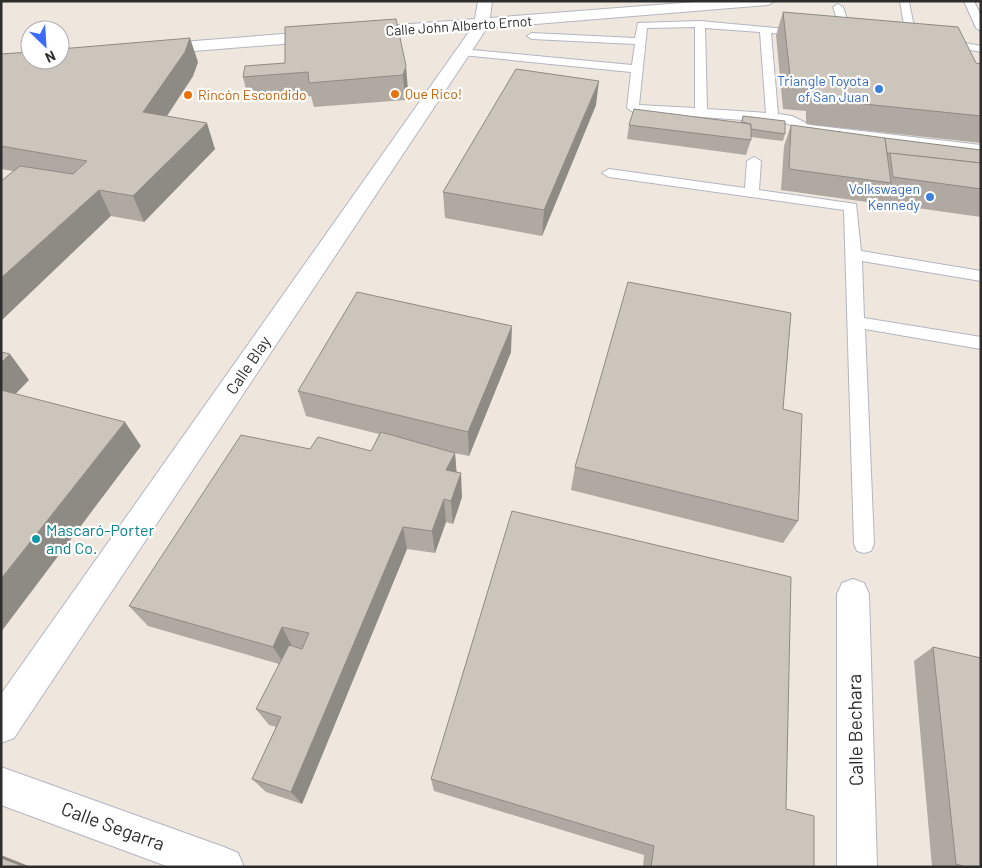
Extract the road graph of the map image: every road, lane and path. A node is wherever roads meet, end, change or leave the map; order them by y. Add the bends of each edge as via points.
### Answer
1 (768, 1) edge
2 (969, 1) edge
3 (904, 2) edge
4 (838, 7) dead end
5 (484, 12) edge
6 (700, 24) junction
7 (981, 28) edge
8 (765, 30) junction
9 (811, 34) edge
10 (830, 35) edge
11 (532, 36) dead end
12 (639, 41) junction
13 (976, 49) edge
14 (138, 51) edge
15 (462, 52) junction
16 (636, 69) junction
17 (701, 112) junction
18 (772, 118) junction
19 (981, 149) edge
20 (754, 161) dead end
21 (609, 173) dead end
22 (752, 194) junction
23 (854, 256) junction
24 (981, 276) edge
25 (857, 322) junction
26 (981, 344) edge
27 (864, 544) dead end
28 (853, 594) dead end
29 (1, 725) edge
30 (1, 786) edge
31 (224, 867) edge
32 (857, 867) edge

1 - 5 street, Calle John Alberto Ernot
2 - 7 lane
3 - 13 lane via 922,43
4 - 10 lane via 853,37
5 - 14 street, Calle John Alberto Ernot
5 - 15 street, Calle Blay
6 - 8 lane
6 - 12 lane via 642,24
6 - 17 lane
8 - 9 lane
8 - 18 lane
11 - 12 lane
12 - 16 lane
15 - 16 lane
15 - 29 street, Calle Blay
16 - 17 lane via 634,108
17 - 18 lane
18 - 19 lane via 807,128
20 - 22 lane
21 - 22 lane
22 - 23 lane via 850,207
23 - 24 lane
23 - 25 lane
25 - 26 lane
25 - 27 lane
28 - 32 street, Calle Bechara
30 - 31 street, Calle Segarra

